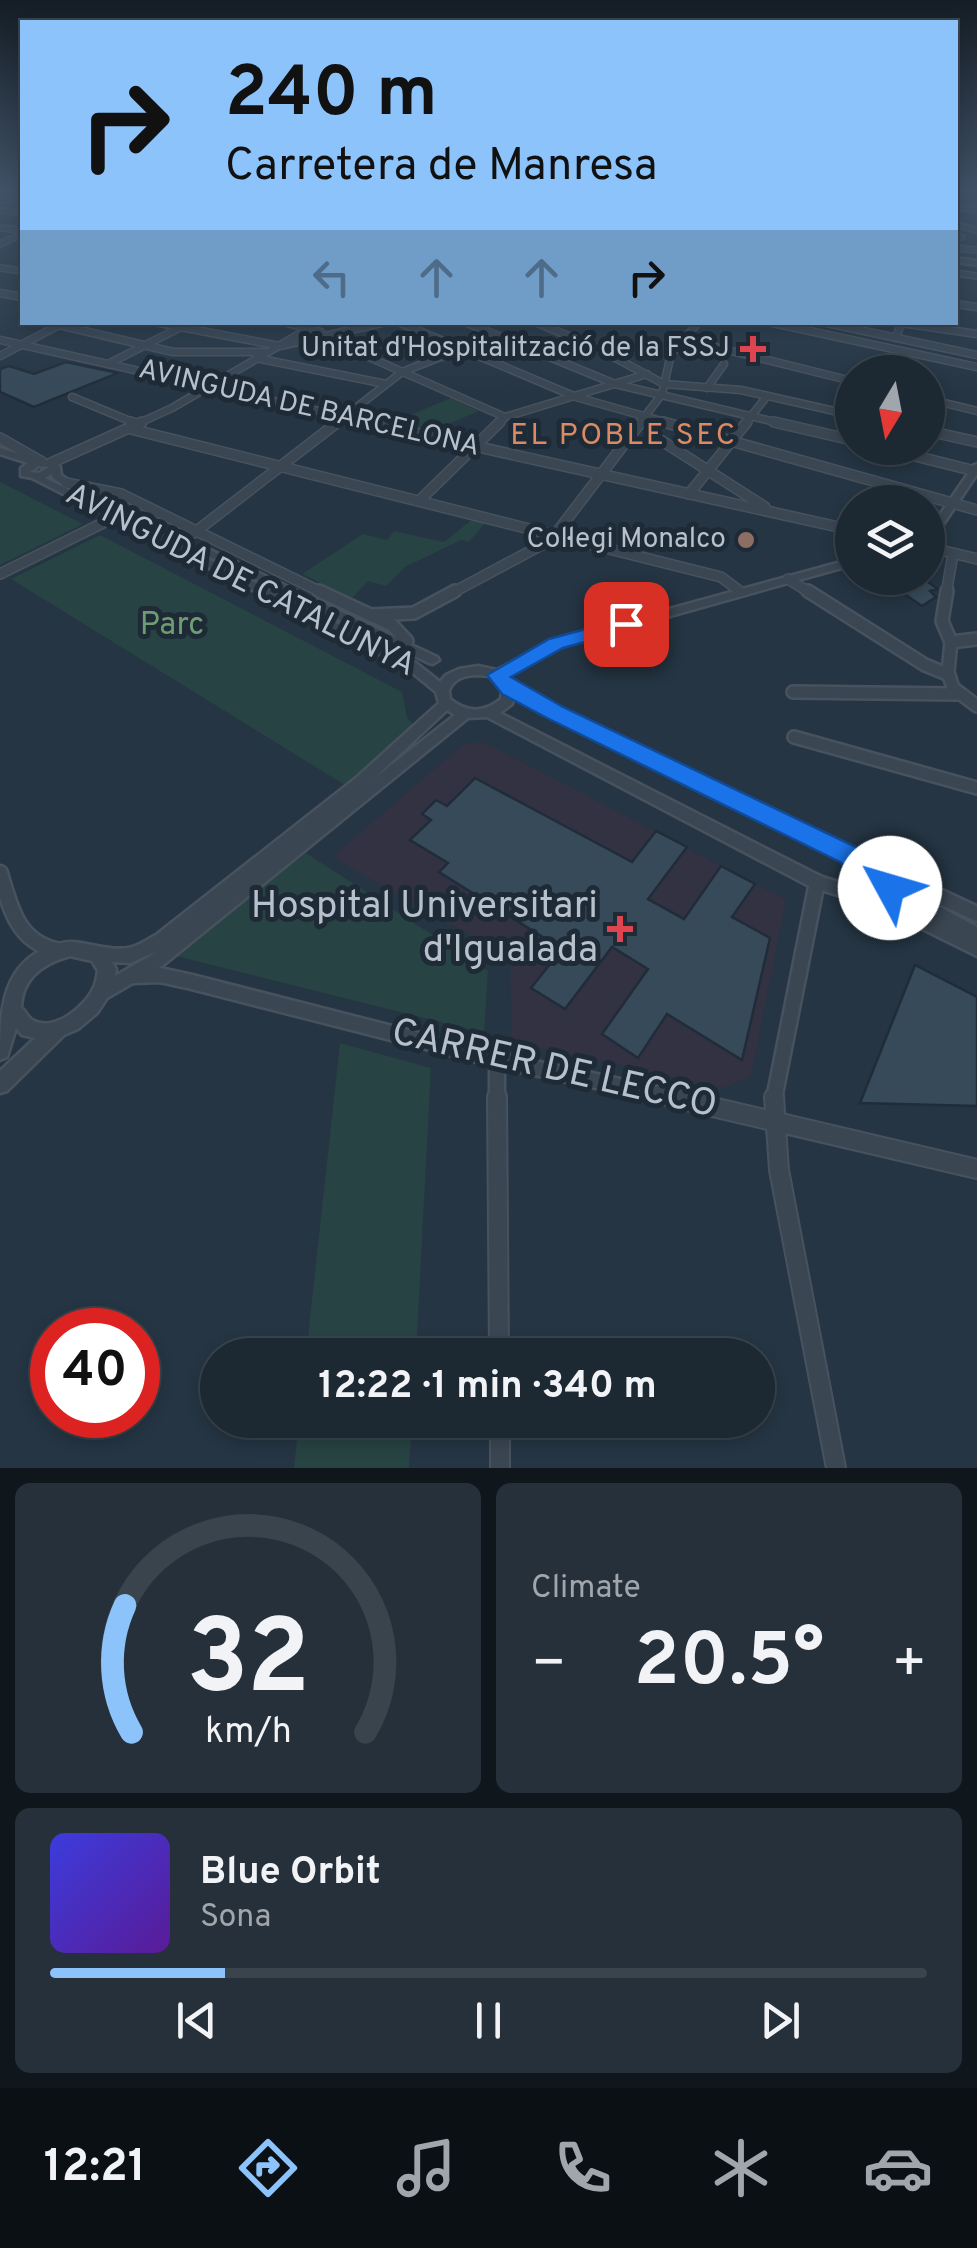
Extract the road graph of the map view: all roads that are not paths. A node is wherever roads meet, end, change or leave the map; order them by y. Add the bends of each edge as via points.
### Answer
1 (60, 325) edge
2 (66, 325) edge
3 (170, 325) edge
4 (184, 325) edge
5 (368, 325) edge
6 (405, 325) edge
7 (472, 325) edge
8 (541, 325) edge
9 (695, 325) edge
10 (782, 325) edge
11 (836, 325) edge
12 (901, 325) edge
13 (909, 325) edge
14 (308, 326) edge
15 (180, 327) junction
16 (319, 333) junction
17 (977, 334) edge
18 (896, 338) junction
19 (0, 340) edge
20 (687, 340) junction
21 (22, 344) junction
22 (144, 345) junction
23 (277, 346) junction
24 (462, 350) junction
25 (265, 352) junction
26 (0, 356) edge
27 (977, 356) edge
28 (256, 358) junction
29 (108, 364) junction
30 (724, 364) dead end
31 (977, 368) edge
32 (402, 372) junction
33 (647, 374) junction
34 (835, 377) edge
35 (386, 384) junction
36 (615, 384) junction
37 (208, 387) junction
38 (708, 388) junction
39 (663, 389) junction
40 (767, 396) junction
41 (72, 397) dead end
42 (576, 397) junction
43 (945, 403) edge
44 (977, 410) edge
45 (835, 411) edge
46 (644, 416) junction
47 (753, 416) junction
48 (505, 417) junction
49 (344, 418) junction
50 (662, 422) junction
51 (135, 427) junction
52 (945, 435) edge
53 (835, 436) edge
54 (630, 437) junction
55 (0, 438) edge
56 (659, 438) junction
57 (732, 441) junction
58 (977, 442) edge
59 (475, 446) junction
60 (0, 454) edge
61 (945, 462) edge
62 (46, 465) junction
63 (280, 466) junction
64 (976, 469) edge
65 (24, 470) junction
66 (708, 471) junction
67 (603, 474) junction
68 (36, 477) junction
69 (66, 483) junction
70 (689, 494) junction
71 (419, 500) junction
72 (954, 503) junction
73 (977, 510) edge
74 (773, 512) junction
75 (115, 516) junction
76 (945, 516) edge
77 (835, 526) edge
78 (194, 533) junction
79 (557, 534) junction
80 (945, 552) edge
81 (954, 554) junction
82 (977, 558) edge
83 (835, 567) edge
84 (0, 574) edge
85 (721, 578) junction
86 (788, 580) junction
87 (742, 592) junction
88 (724, 596) junction
89 (414, 613) junction
90 (370, 615) junction
91 (977, 639) edge
92 (407, 641) junction
93 (952, 642) junction
94 (432, 660) junction
95 (467, 671) junction
96 (947, 674) junction
97 (498, 675) junction
98 (510, 689) junction
99 (793, 692) dead end
100 (956, 694) junction
101 (444, 697) junction
102 (977, 706) edge
103 (490, 713) junction
104 (466, 714) junction
105 (794, 737) dead end
106 (977, 788) edge
107 (849, 855) junction
108 (0, 873) edge
109 (817, 882) junction
110 (977, 914) edge
111 (977, 936) edge
112 (977, 949) edge
113 (60, 950) junction
114 (94, 954) junction
115 (130, 976) junction
116 (104, 990) junction
117 (12, 1010) junction
118 (60, 1028) junction
119 (0, 1051) edge
120 (497, 1060) junction
121 (0, 1084) edge
122 (774, 1120) junction
123 (977, 1170) edge
124 (499, 1338) edge
125 (500, 1438) edge
126 (500, 1468) edge
127 (836, 1468) edge

1 - 21 street
2 - 22 street
3 - 15 street
4 - 15 street
5 - 16 street
6 - 24 street
7 - 36 street
8 - 33 street
9 - 20 street
10 - 31 street
11 - 18 street
12 - 18 street
13 - 17 street
14 - 16 street
14 - 23 street
15 - 22 street
15 - 23 street
16 - 23 street
16 - 32 street
18 - 27 street
19 - 21 street, AVINGUDA DE BARCELONA
20 - 34 street
20 - 39 street via 671,354
21 - 26 street
21 - 29 street, AVINGUDA DE BARCELONA
22 - 25 street via 174,352
22 - 29 street
23 - 25 street
24 - 32 street
24 - 42 street
25 - 28 street
28 - 35 street
28 - 37 street
29 - 37 street, AVINGUDA DE BARCELONA
30 - 38 street
32 - 35 street
32 - 48 street
33 - 36 street
33 - 39 street
35 - 49 street
36 - 39 street
36 - 42 street
37 - 49 street, AVINGUDA DE BARCELONA
37 - 51 street
38 - 39 street
38 - 40 street
39 - 46 street
39 - 47 street
40 - 45 street
40 - 47 street
41 - 51 street
42 - 46 street
42 - 48 street
43 - 44 street
46 - 50 street
46 - 54 street
47 - 53 street
47 - 57 street
48 - 59 street
49 - 59 street, AVINGUDA DE BARCELONA
49 - 63 street
50 - 56 street via 654,432
50 - 57 street
51 - 62 street
51 - 63 street
52 - 58 street
54 - 56 street
54 - 67 street
55 - 62 street
56 - 66 street
57 - 66 street
57 - 72 street
59 - 67 street, AVINGUDA DE BARCELONA
59 - 71 street
60 - 62 street, AVINGUDA DE CATALUNYA
60 - 65 street, AVINGUDA DE CATALUNYA
61 - 64 street
62 - 65 street
62 - 68 street
62 - 69 street, AVINGUDA DE CATALUNYA
63 - 71 street
63 - 78 street
64 - 72 street
65 - 68 street, AVINGUDA DE CATALUNYA
66 - 70 street
66 - 74 street
67 - 70 street, AVINGUDA DE BARCELONA
67 - 79 street
68 - 75 street, AVINGUDA DE CATALUNYA
69 - 78 street via 121,494
69 - 94 street, AVINGUDA DE CATALUNYA
70 - 74 street, AVINGUDA DE BARCELONA
71 - 79 street
72 - 73 street
72 - 76 street
74 - 77 street, AVINGUDA DE BARCELONA
75 - 84 street
75 - 101 street, AVINGUDA DE CATALUNYA via 397,658
78 - 90 street
79 - 85 street
79 - 89 street
80 - 81 street
81 - 82 street
81 - 93 street via 942,621
83 - 86 street
85 - 87 street
85 - 88 street
86 - 87 street
86 - 96 street
87 - 88 street
88 - 97 street via 556,644
89 - 90 street
89 - 92 street
90 - 92 street
91 - 93 street
92 - 94 street
93 - 96 street
94 - 95 street
95 - 97 street
95 - 101 street via 448,679
96 - 100 street
97 - 98 street
98 - 103 street via 507,701
98 - 107 street
99 - 100 street
100 - 102 street
101 - 104 street
101 - 114 street via 348,793 162,940 130,956
103 - 104 street
103 - 109 street
104 - 115 street
105 - 106 street
107 - 110 street
107 - 111 street via 905,897
108 - 113 street via 27,940
109 - 112 street via 883,902
109 - 122 street
113 - 114 street
113 - 117 street via 20,977
114 - 116 street via 107,973
115 - 116 street
115 - 120 street, CARRER DE LECCO via 192,982
116 - 118 street via 84,1016
117 - 118 street via 32,1029
117 - 119 street
118 - 121 street
120 - 122 street, CARRER DE LECCO
120 - 124 street
122 - 123 street, CARRER DE LECCO
122 - 127 street
125 - 126 street

